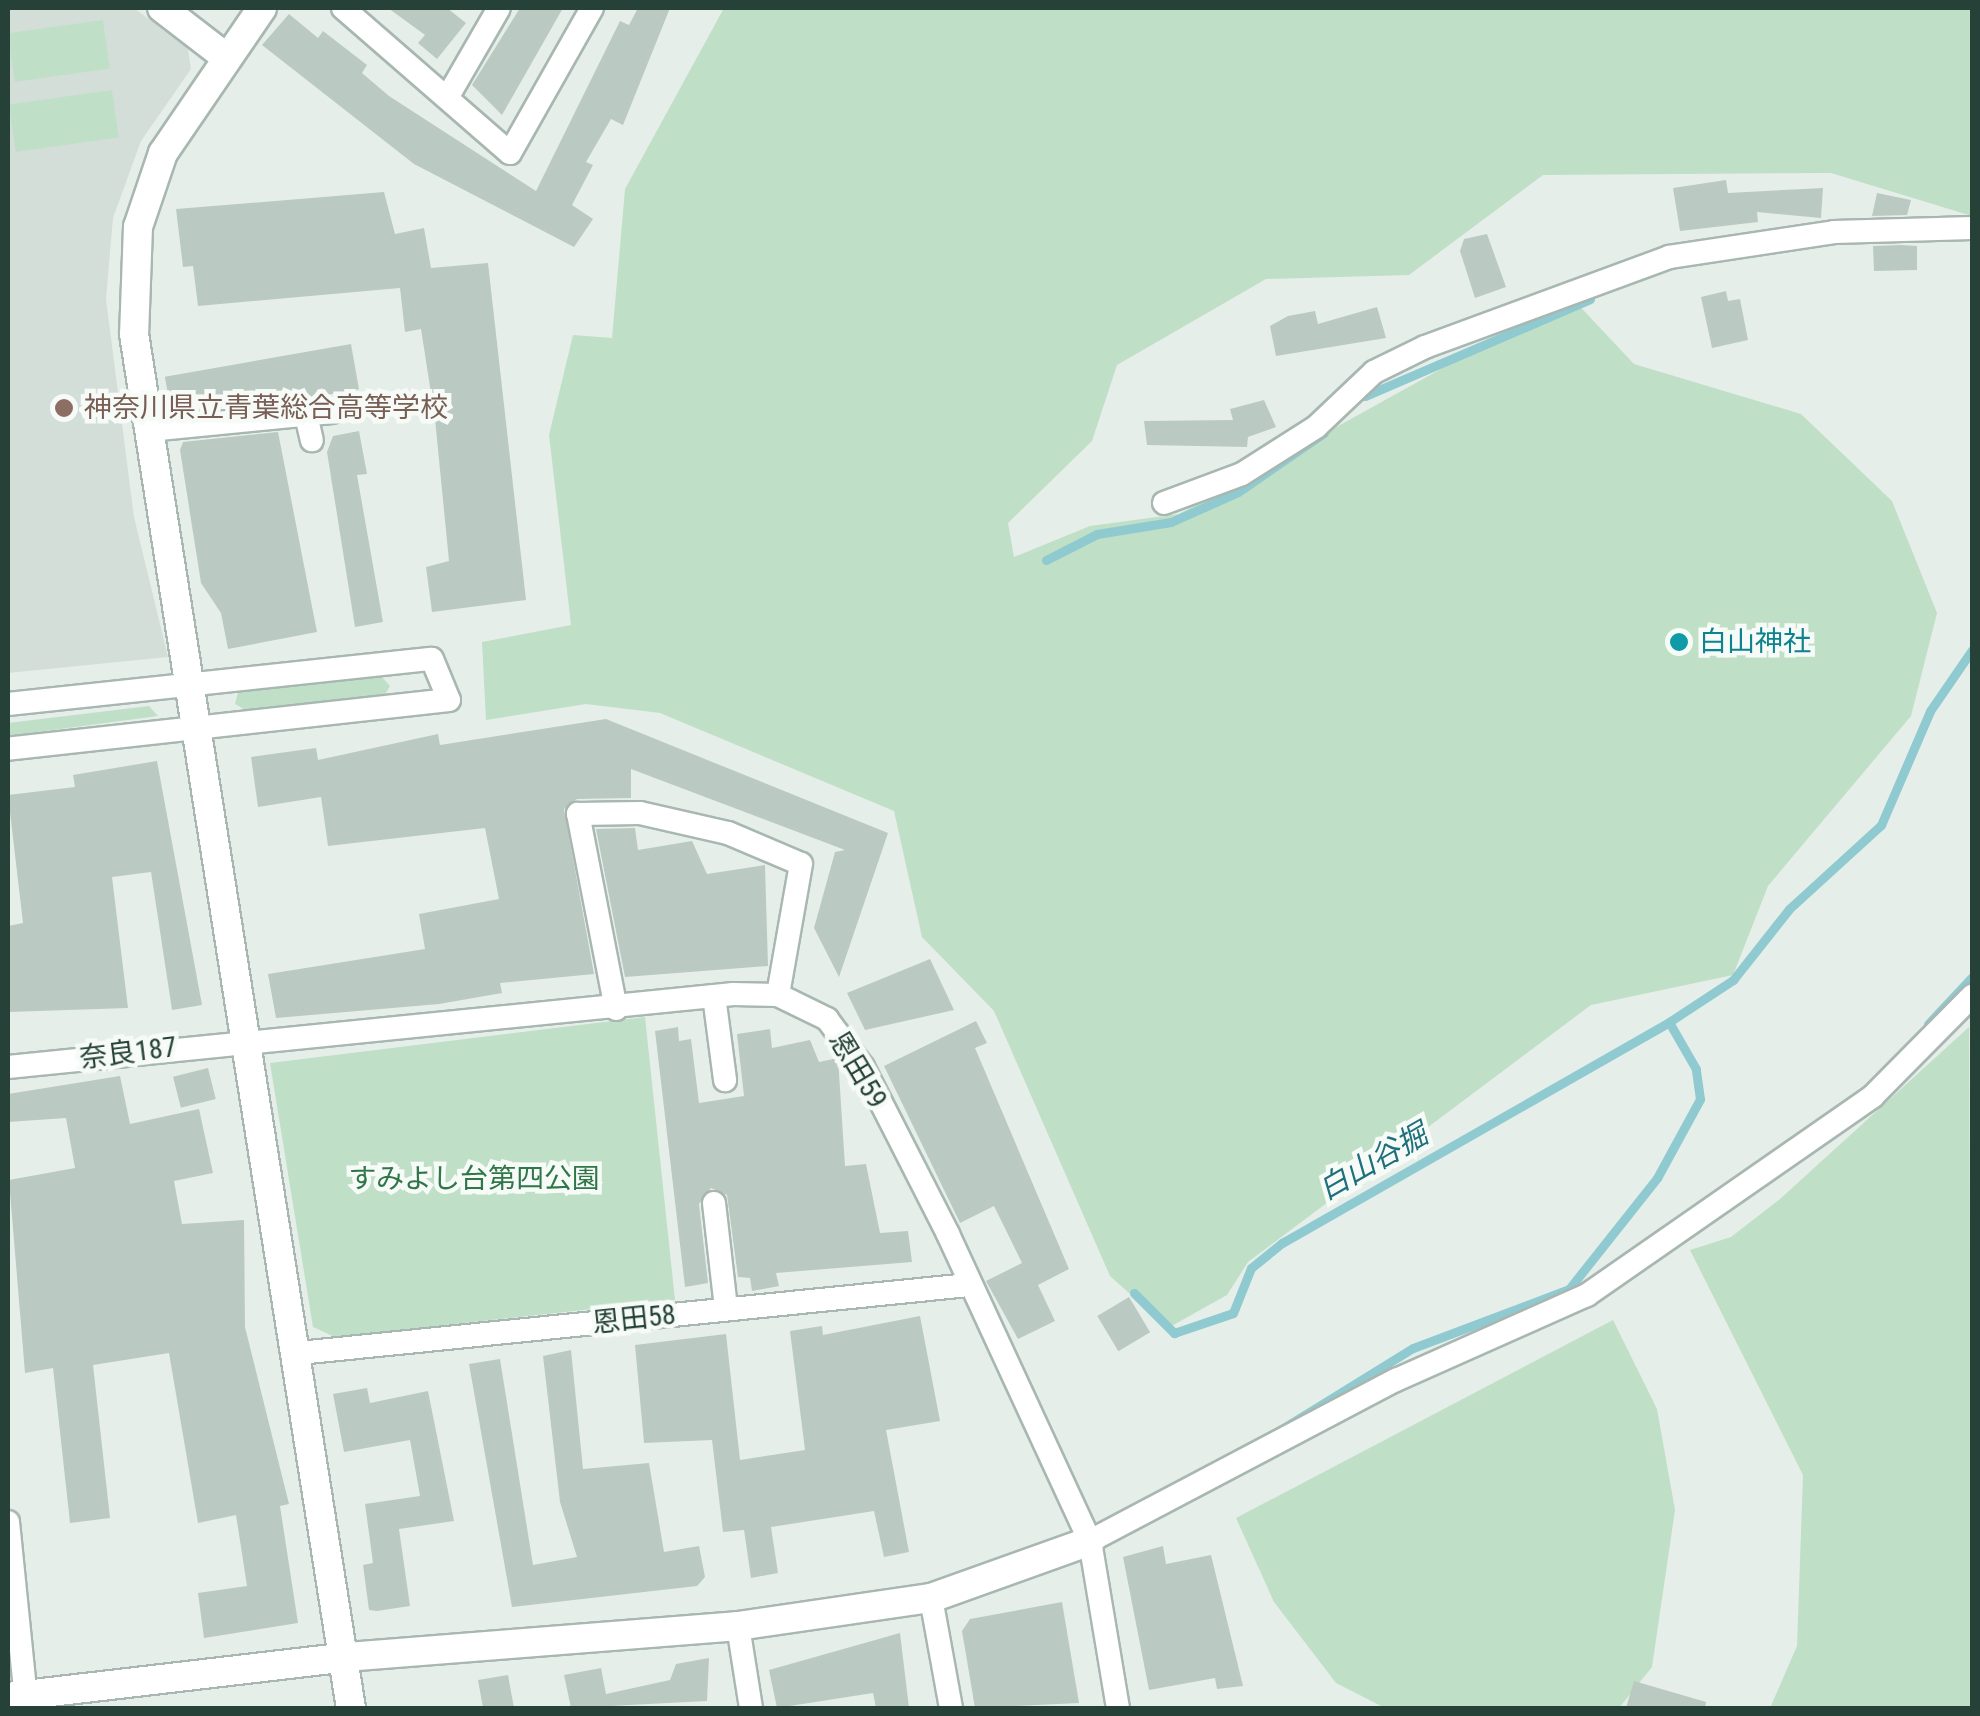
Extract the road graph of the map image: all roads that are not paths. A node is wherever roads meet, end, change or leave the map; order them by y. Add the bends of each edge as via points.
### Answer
1 (162, 8) edge
2 (262, 8) edge
3 (342, 8) edge
4 (499, 8) edge
5 (592, 8) edge
6 (223, 55) junction
7 (447, 98) junction
8 (1972, 228) edge
9 (332, 412) dead end
10 (306, 415) junction
11 (149, 430) junction
12 (312, 440) dead end
13 (1164, 503) dead end
14 (190, 684) junction
15 (8, 704) edge
16 (198, 730) junction
17 (8, 749) edge
18 (714, 996) junction
19 (778, 996) junction
20 (1972, 996) edge
21 (616, 1009) junction
22 (248, 1038) junction
23 (8, 1067) edge
24 (725, 1080) dead end
25 (714, 1203) dead end
26 (969, 1285) junction
27 (726, 1309) junction
28 (299, 1353) junction
29 (8, 1524) edge
30 (1090, 1541) junction
31 (931, 1598) junction
32 (738, 1626) junction
33 (346, 1657) junction
34 (20, 1700) edge
35 (351, 1708) edge
36 (752, 1708) edge
37 (951, 1708) edge
38 (1118, 1708) edge

1 - 6 street
2 - 6 street
3 - 7 street
4 - 7 street
5 - 7 street via 510,154
6 - 11 street via 163,153 138,226 134,334
8 - 13 street via 1834,232 1669,257 1425,347 1374,372 1316,427 1242,474
9 - 10 street
10 - 11 street
10 - 12 street
11 - 14 street
14 - 15 street
14 - 16 street
14 - 16 street via 432,659 449,700
16 - 17 street
16 - 22 street
18 - 19 street, 恩田59
18 - 21 street, 恩田59
18 - 24 street
19 - 21 street via 800,864 728,833 640,812 578,814
19 - 26 street, 恩田59 via 827,1018 863,1067
20 - 30 street via 1873,1096 1587,1294 1396,1380
21 - 22 street, 恩田59
22 - 23 street, 奈良187
22 - 28 street
25 - 27 street
26 - 27 street, 恩田58
26 - 30 street, 恩田59
27 - 28 street, 恩田58
28 - 33 street
29 - 34 street
30 - 31 street
30 - 38 street, 恩田59
31 - 32 street
31 - 37 street
32 - 33 street
32 - 36 street
33 - 34 street
33 - 35 street

